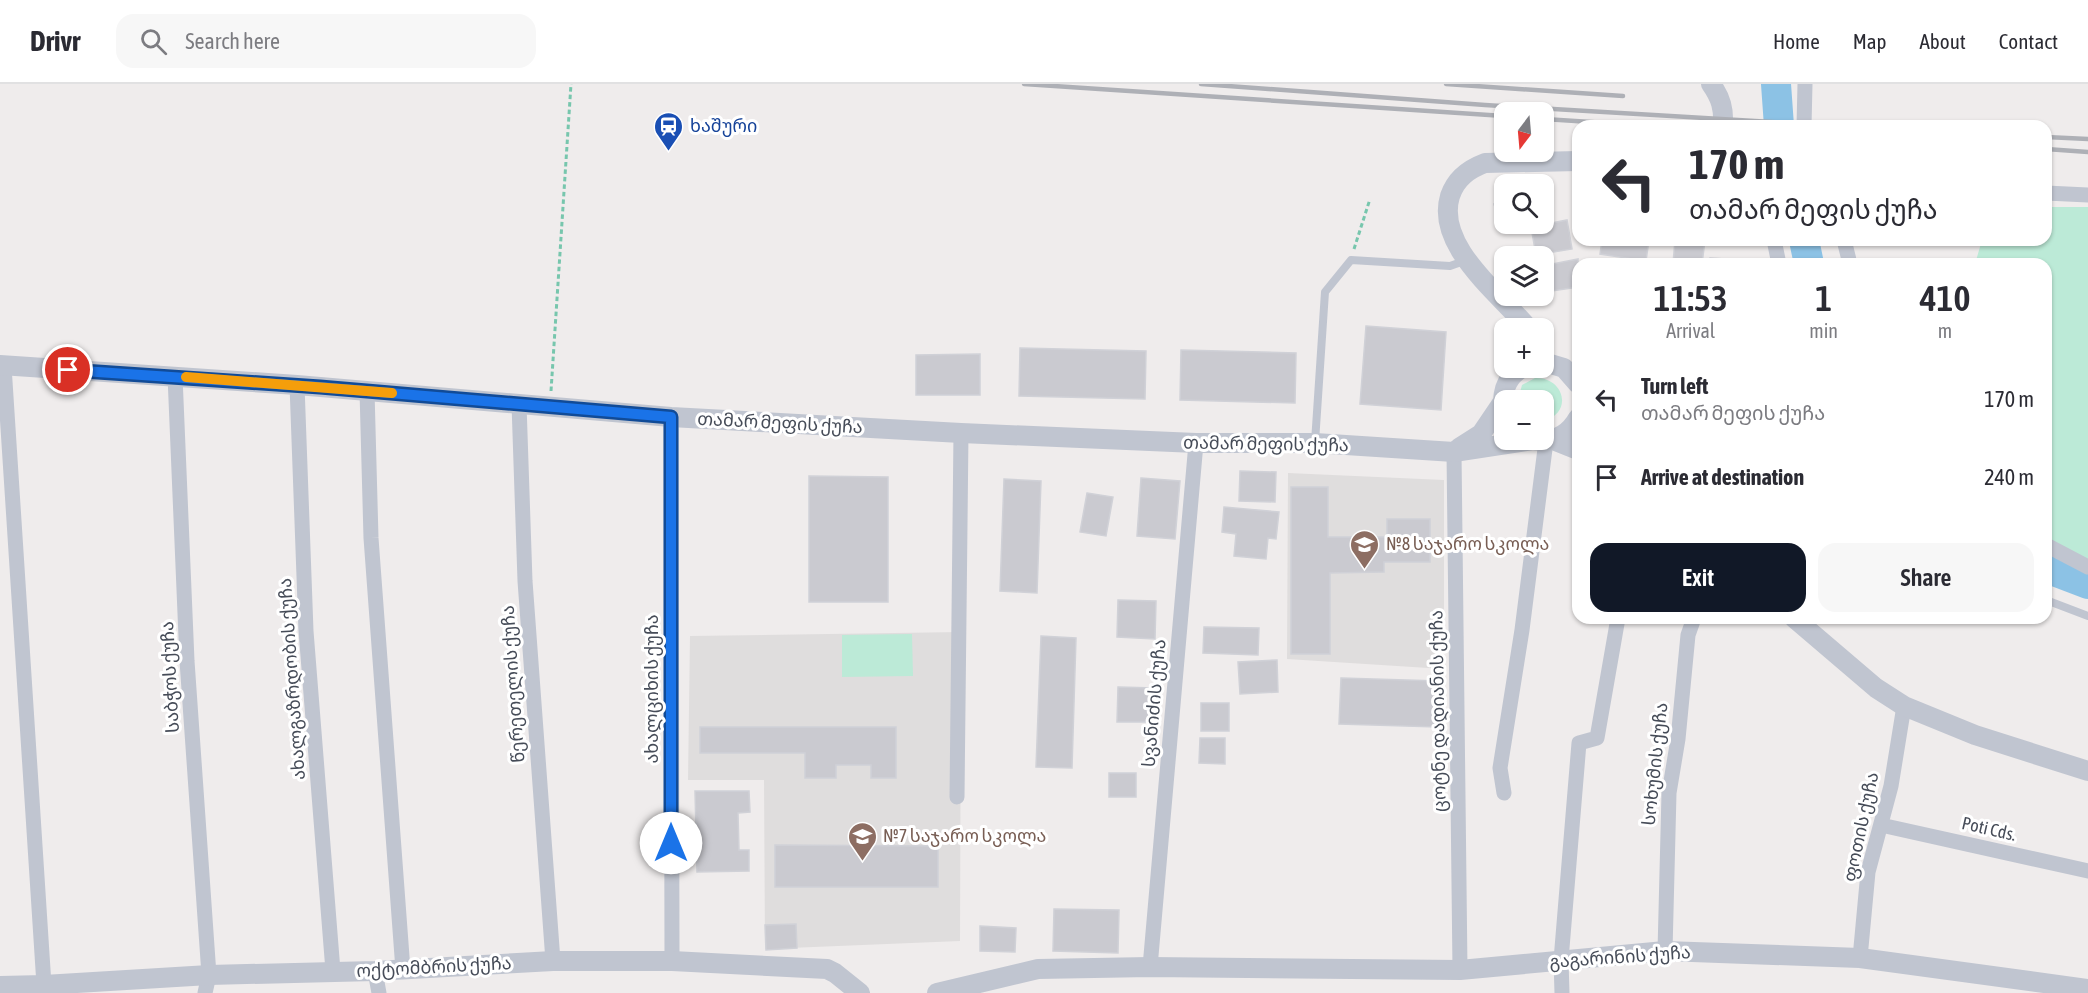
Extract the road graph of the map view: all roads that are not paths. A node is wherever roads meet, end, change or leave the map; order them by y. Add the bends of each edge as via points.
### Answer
1 (1711, 84) edge
2 (1805, 84) edge
3 (1723, 120) edge
4 (1804, 120) edge
5 (1572, 161) edge
6 (2052, 193) edge
7 (2088, 195) edge
8 (1467, 260) junction
9 (1489, 288) junction
10 (1506, 318) edge
11 (1518, 318) edge
12 (1554, 362) edge
13 (2, 365) edge
14 (175, 376) junction
15 (1572, 377) edge
16 (297, 385) junction
17 (367, 391) junction
18 (519, 404) junction
19 (671, 417) junction
20 (1494, 419) edge
21 (1572, 425) edge
22 (961, 433) junction
23 (1554, 437) edge
24 (1196, 443) junction
25 (1315, 443) junction
26 (1554, 444) edge
27 (1494, 446) edge
28 (1572, 448) edge
29 (1540, 450) edge
30 (1454, 452) junction
31 (2052, 548) edge
32 (2088, 567) edge
33 (2052, 602) edge
34 (2088, 616) edge
35 (1617, 624) edge
36 (1692, 624) edge
37 (1801, 624) edge
38 (1904, 706) junction
39 (2088, 771) edge
40 (1504, 793) dead end
41 (957, 797) dead end
42 (1881, 825) junction
43 (2088, 871) edge
44 (1665, 951) junction
45 (1860, 957) junction
46 (1561, 960) junction
47 (553, 961) junction
48 (672, 961) junction
49 (1150, 967) junction
50 (403, 970) junction
51 (1460, 970) junction
52 (333, 971) junction
53 (375, 971) junction
54 (207, 984) edge
55 (0, 986) edge
56 (44, 986) junction
57 (2088, 989) edge
58 (379, 993) edge
59 (860, 993) edge
60 (937, 993) edge
61 (1562, 993) edge

1 - 3 street via 1722,104
2 - 4 street
5 - 8 street via 1485,163 1472,167 1461,177 1452,189 1448,221
6 - 7 street
8 - 9 street
8 - 25 lane via 1450,266 1351,260 1325,292
9 - 10 street
9 - 11 street
12 - 15 street
13 - 14 street, თამარ მეფის ქუჩა
13 - 56 street
14 - 16 street, თამარ მეფის ქუჩა
14 - 54 street, საბჭოს ქუჩა
16 - 17 street, თამარ მეფის ქუჩა
16 - 52 street, ახალგაზრდობის ქუჩა via 306,631
17 - 18 street, თამარ მეფის ქუჩა
17 - 50 street via 371,538
18 - 19 street, თამარ მეფის ქუჩა
18 - 47 street, წერეთელის ქუჩა via 525,581
19 - 22 street, თამარ მეფის ქუჩა
19 - 48 street, ახალციხის ქუჩა
20 - 30 street via 1481,434
21 - 23 street via 1565,434
22 - 24 street, თამარ მეფის ქუჩა
22 - 41 street
24 - 25 street, თამარ მეფის ქუჩა
24 - 49 street, სვანიძის ქუჩა
25 - 30 street, თამარ მეფის ქუჩა
26 - 28 street
27 - 30 street, თამარ მეფის ქუჩა
29 - 40 street via 1522,630 1500,768
30 - 51 street, ცოტნე დადიანის ქუჩა
31 - 32 street
33 - 34 lane
35 - 46 street via 1597,738 1579,743
36 - 44 street, სოხუმის ქუჩა via 1669,793
37 - 38 street via 1876,688
38 - 39 street via 1976,735
38 - 42 street, ფოთის ქუჩა
42 - 43 street, Poti Cds.
42 - 45 street, ფოთის ქუჩა via 1868,872
44 - 45 street, გაგარინის ქუჩა
44 - 46 street, გაგარინის ქუჩა
45 - 57 street, გაგარინის ქუჩა
46 - 51 street, გაგარინის ქუჩა
46 - 61 street
47 - 48 street, ოქტომბრის ქუჩა
47 - 50 street, ოქტომბრის ქუჩა
48 - 59 street, ოქტომბრის ქუჩა via 827,969
49 - 51 street, გაგარინის ქუჩა
49 - 60 street via 1038,969
50 - 53 street, ოქტომბრის ქუჩა
52 - 53 street, ოქტომბრის ქუჩა
52 - 54 street, ოქტომბრის ქუჩა
53 - 58 street
54 - 56 street, ოქტომბრის ქუჩა
55 - 56 street, ოქტომბრის ქუჩა

